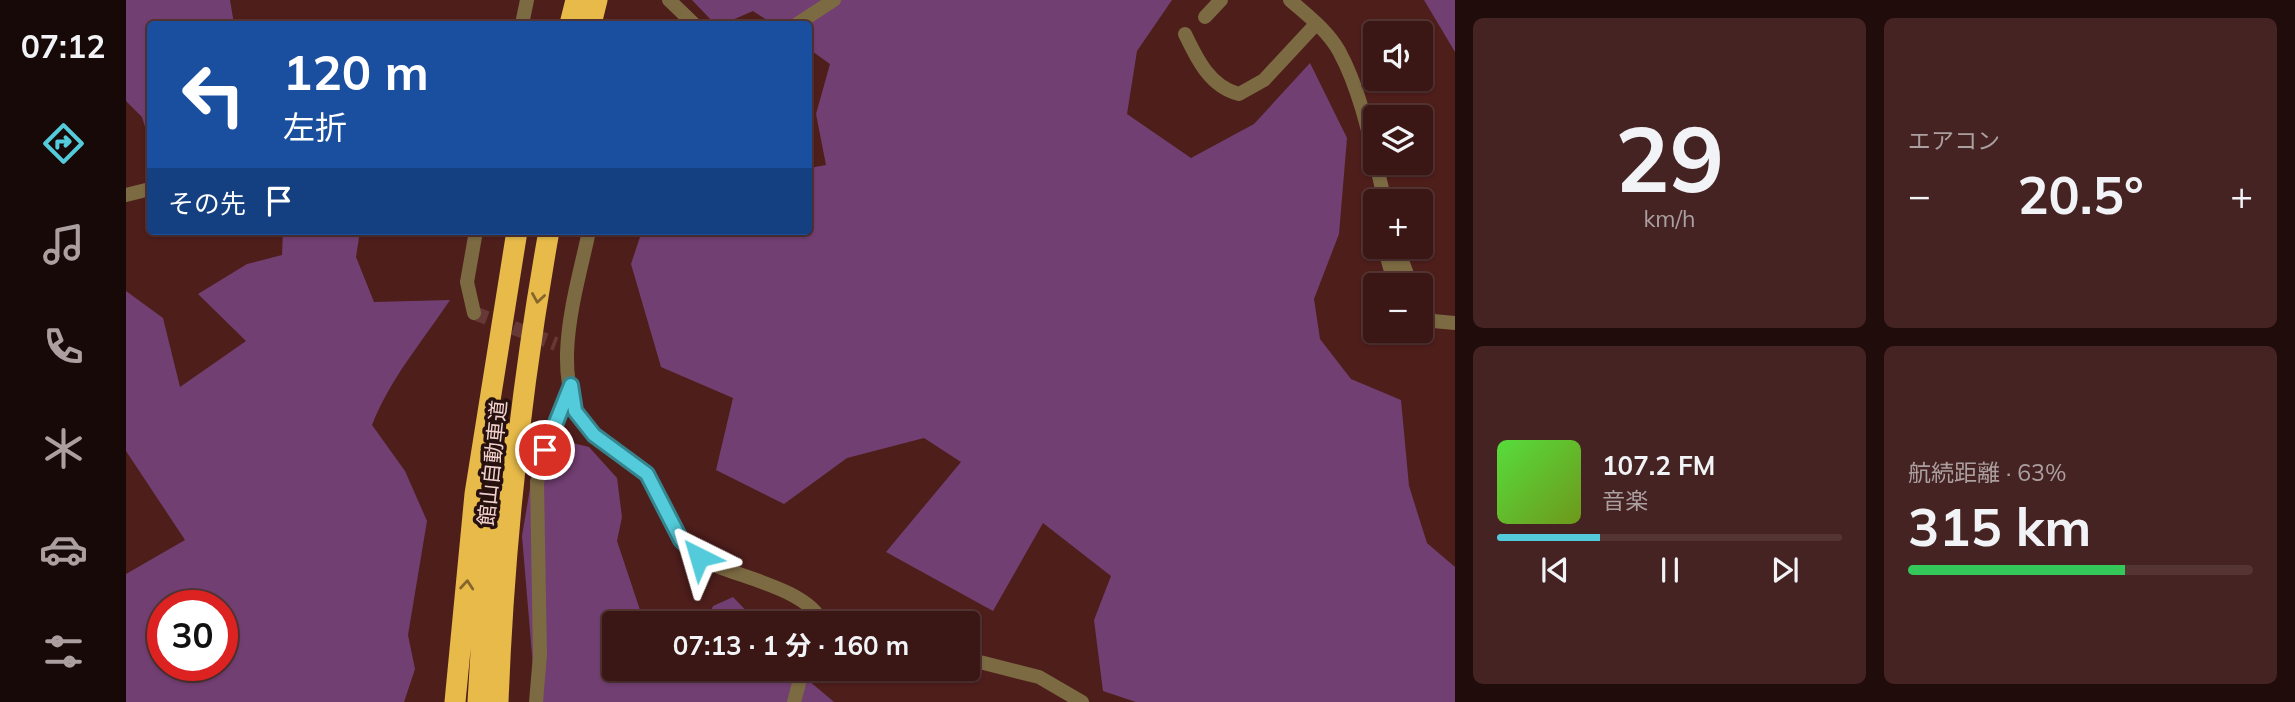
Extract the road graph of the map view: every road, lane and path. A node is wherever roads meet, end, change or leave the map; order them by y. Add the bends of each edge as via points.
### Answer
1 (527, 0) edge
2 (576, 0) edge
3 (597, 0) edge
4 (669, 0) edge
5 (834, 0) edge
6 (1221, 0) edge
7 (1290, 0) edge
8 (1205, 18) dead end
9 (523, 21) edge
10 (571, 21) edge
11 (593, 21) edge
12 (691, 21) edge
13 (802, 21) edge
14 (1316, 24) junction
15 (1185, 34) dead end
16 (1382, 189) edge
17 (147, 190) edge
18 (126, 195) edge
19 (475, 235) edge
20 (516, 235) edge
21 (527, 235) edge
22 (548, 235) edge
23 (588, 235) edge
24 (474, 313) dead end
25 (1433, 321) edge
26 (1455, 323) edge
27 (571, 385) junction
28 (812, 611) edge
29 (463, 630) junction
30 (980, 662) edge
31 (800, 681) edge
32 (449, 702) edge
33 (455, 702) edge
34 (478, 702) edge
35 (501, 702) edge
36 (536, 702) edge
37 (794, 702) edge
38 (1082, 702) edge

1 - 9 street
2 - 10 highway
3 - 11 highway
4 - 12 street
5 - 13 street
6 - 8 street
7 - 14 street
14 - 15 street via 1265,80 1240,94 1213,80
14 - 16 street via 1338,50 1349,73
17 - 18 street
19 - 24 street via 467,282
29 -> 20 highway via 475,494
21 - 34 highway, 館山自動車道 via 496,456
22 -> 35 highway, 館山自動車道 via 519,432 499,668
23 - 27 street via 561,344
25 - 26 street
27 - 28 street via 575,411 594,435 647,474 681,540 699,557 768,583
27 - 36 street via 537,482 540,655
29 - 32 highway
29 - 33 highway
30 - 38 street via 1039,677
31 - 37 street

